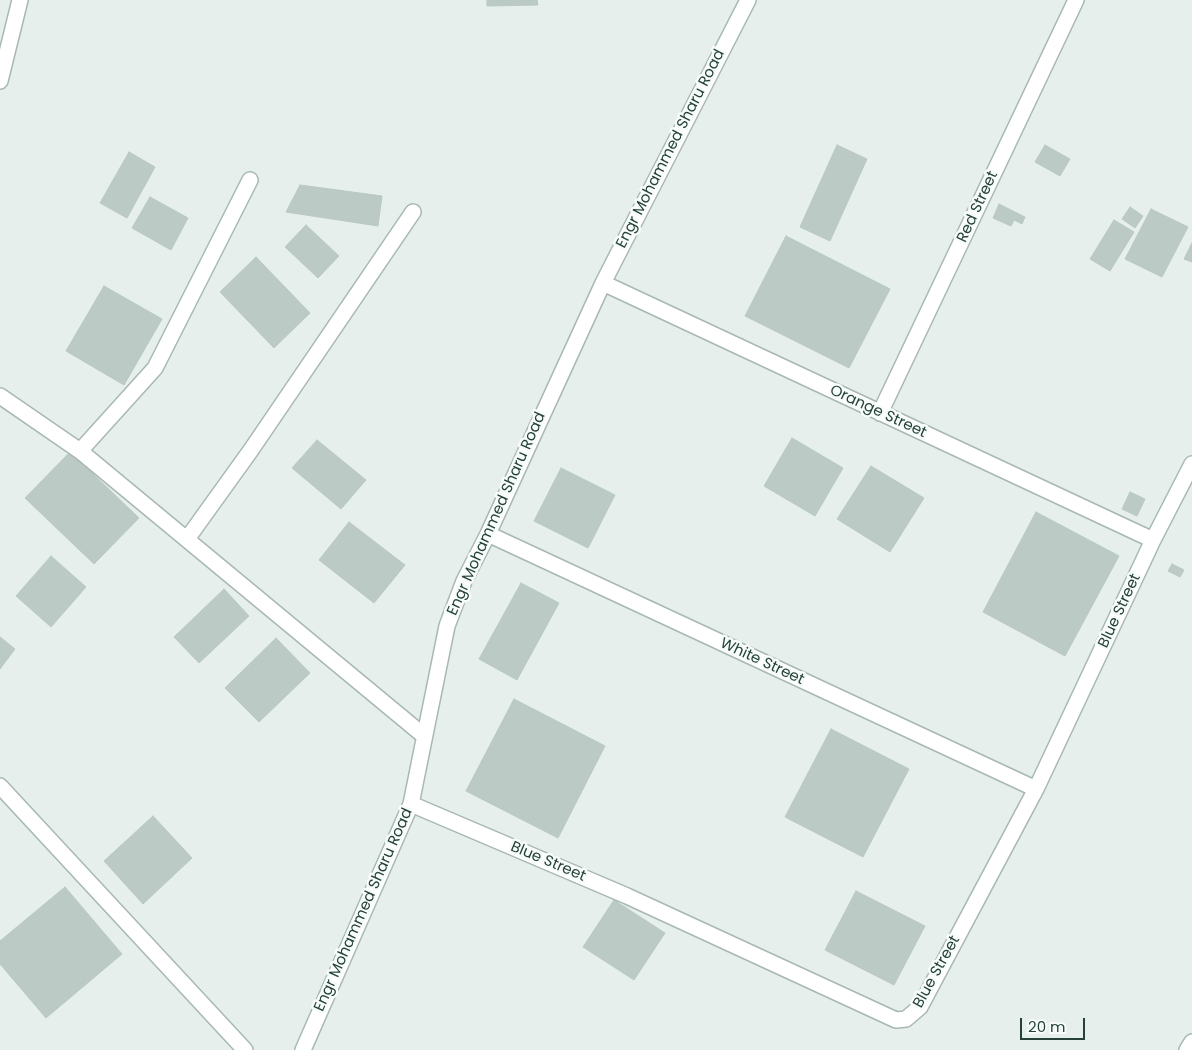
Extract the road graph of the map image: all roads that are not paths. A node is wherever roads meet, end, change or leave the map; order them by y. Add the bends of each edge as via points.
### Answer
1 (20, 0) edge
2 (748, 0) edge
3 (1076, 0) edge
4 (0, 81) edge
5 (250, 180) dead end
6 (413, 212) dead end
7 (603, 283) junction
8 (0, 396) edge
9 (880, 414) junction
10 (80, 451) junction
11 (1192, 464) edge
12 (488, 534) junction
13 (187, 539) junction
14 (1153, 540) junction
15 (423, 735) junction
16 (0, 786) edge
17 (1036, 789) junction
18 (411, 804) junction
19 (1192, 1042) edge
20 (245, 1050) edge
21 (303, 1050) edge
22 (1187, 1050) edge

1 - 4 street
2 - 7 street, Engr Mohammed Sharu Road
3 - 9 street, Red Street
5 - 10 street via 155,368
6 - 13 street
7 - 9 street, Orange Street
7 - 12 street, Engr Mohammed Sharu Road
8 - 10 street
9 - 14 street, Orange Street
10 - 13 street
11 - 14 street, Blue Street
12 - 15 street, Engr Mohammed Sharu Road via 464,581 447,626
12 - 17 street, White Street
13 - 15 street
14 - 17 street, Blue Street
15 - 18 street, Engr Mohammed Sharu Road
16 - 20 street
17 - 18 street, Blue Street via 920,1007 906,1019 896,1020 627,896
18 - 21 street, Engr Mohammed Sharu Road
19 - 22 street

